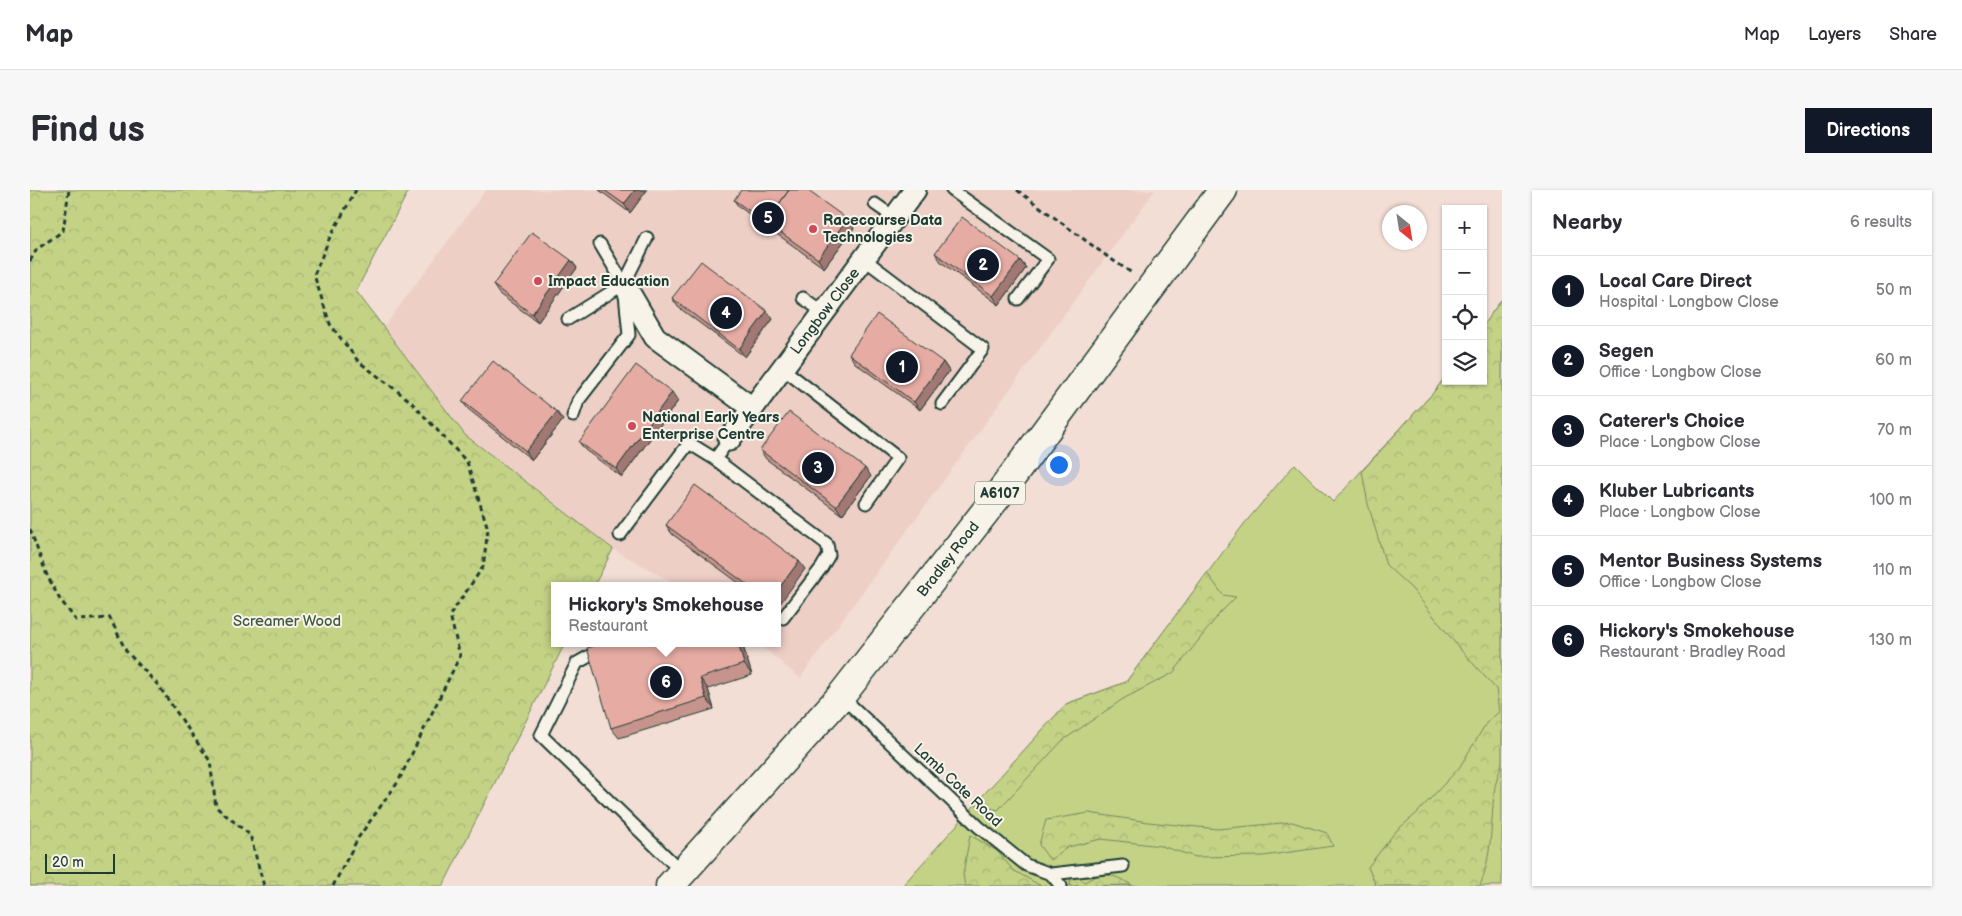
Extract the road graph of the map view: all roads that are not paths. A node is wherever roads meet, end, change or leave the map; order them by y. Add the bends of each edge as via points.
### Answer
1 (915, 190) edge
2 (952, 190) edge
3 (1223, 190) edge
4 (875, 204) dead end
5 (895, 218) junction
6 (647, 238) dead end
7 (600, 244) dead end
8 (864, 259) junction
9 (624, 284) junction
10 (803, 298) dead end
11 (1018, 299) dead end
12 (824, 313) junction
13 (568, 320) dead end
14 (782, 368) junction
15 (942, 404) dead end
16 (752, 408) junction
17 (573, 416) dead end
18 (729, 440) joint
19 (715, 459) junction
20 (866, 503) dead end
21 (620, 535) dead end
22 (783, 618) dead end
23 (605, 647) edge
24 (841, 696) junction
25 (1123, 866) dead end
26 (1051, 874) junction
27 (676, 879) edge
28 (1061, 886) edge

1 - 5 street, Longbow Close
2 - 11 lane via 1048,259
3 - 24 main road, Bradley Road / A6107 via 1000,493
4 - 5 lane
5 - 8 street, Longbow Close
6 - 9 lane
7 - 9 lane
8 - 12 street, Longbow Close
8 - 15 lane via 983,349
9 - 13 lane
9 - 16 street via 655,337
9 - 17 lane via 630,335 578,401
10 - 12 lane
12 - 14 street, Longbow Close
14 - 16 street, Longbow Close
14 - 20 lane via 898,458
16 - 18 street, Longbow Close
18 - 19 lane
19 - 21 lane via 689,443
19 - 22 lane via 827,544 829,555 822,567
23 - 27 lane via 577,663 541,735
24 - 26 lane, Lamb Cote Road via 979,827 1026,865
24 - 27 main road, Bradley Road / A6107
25 - 26 lane
26 - 28 lane

